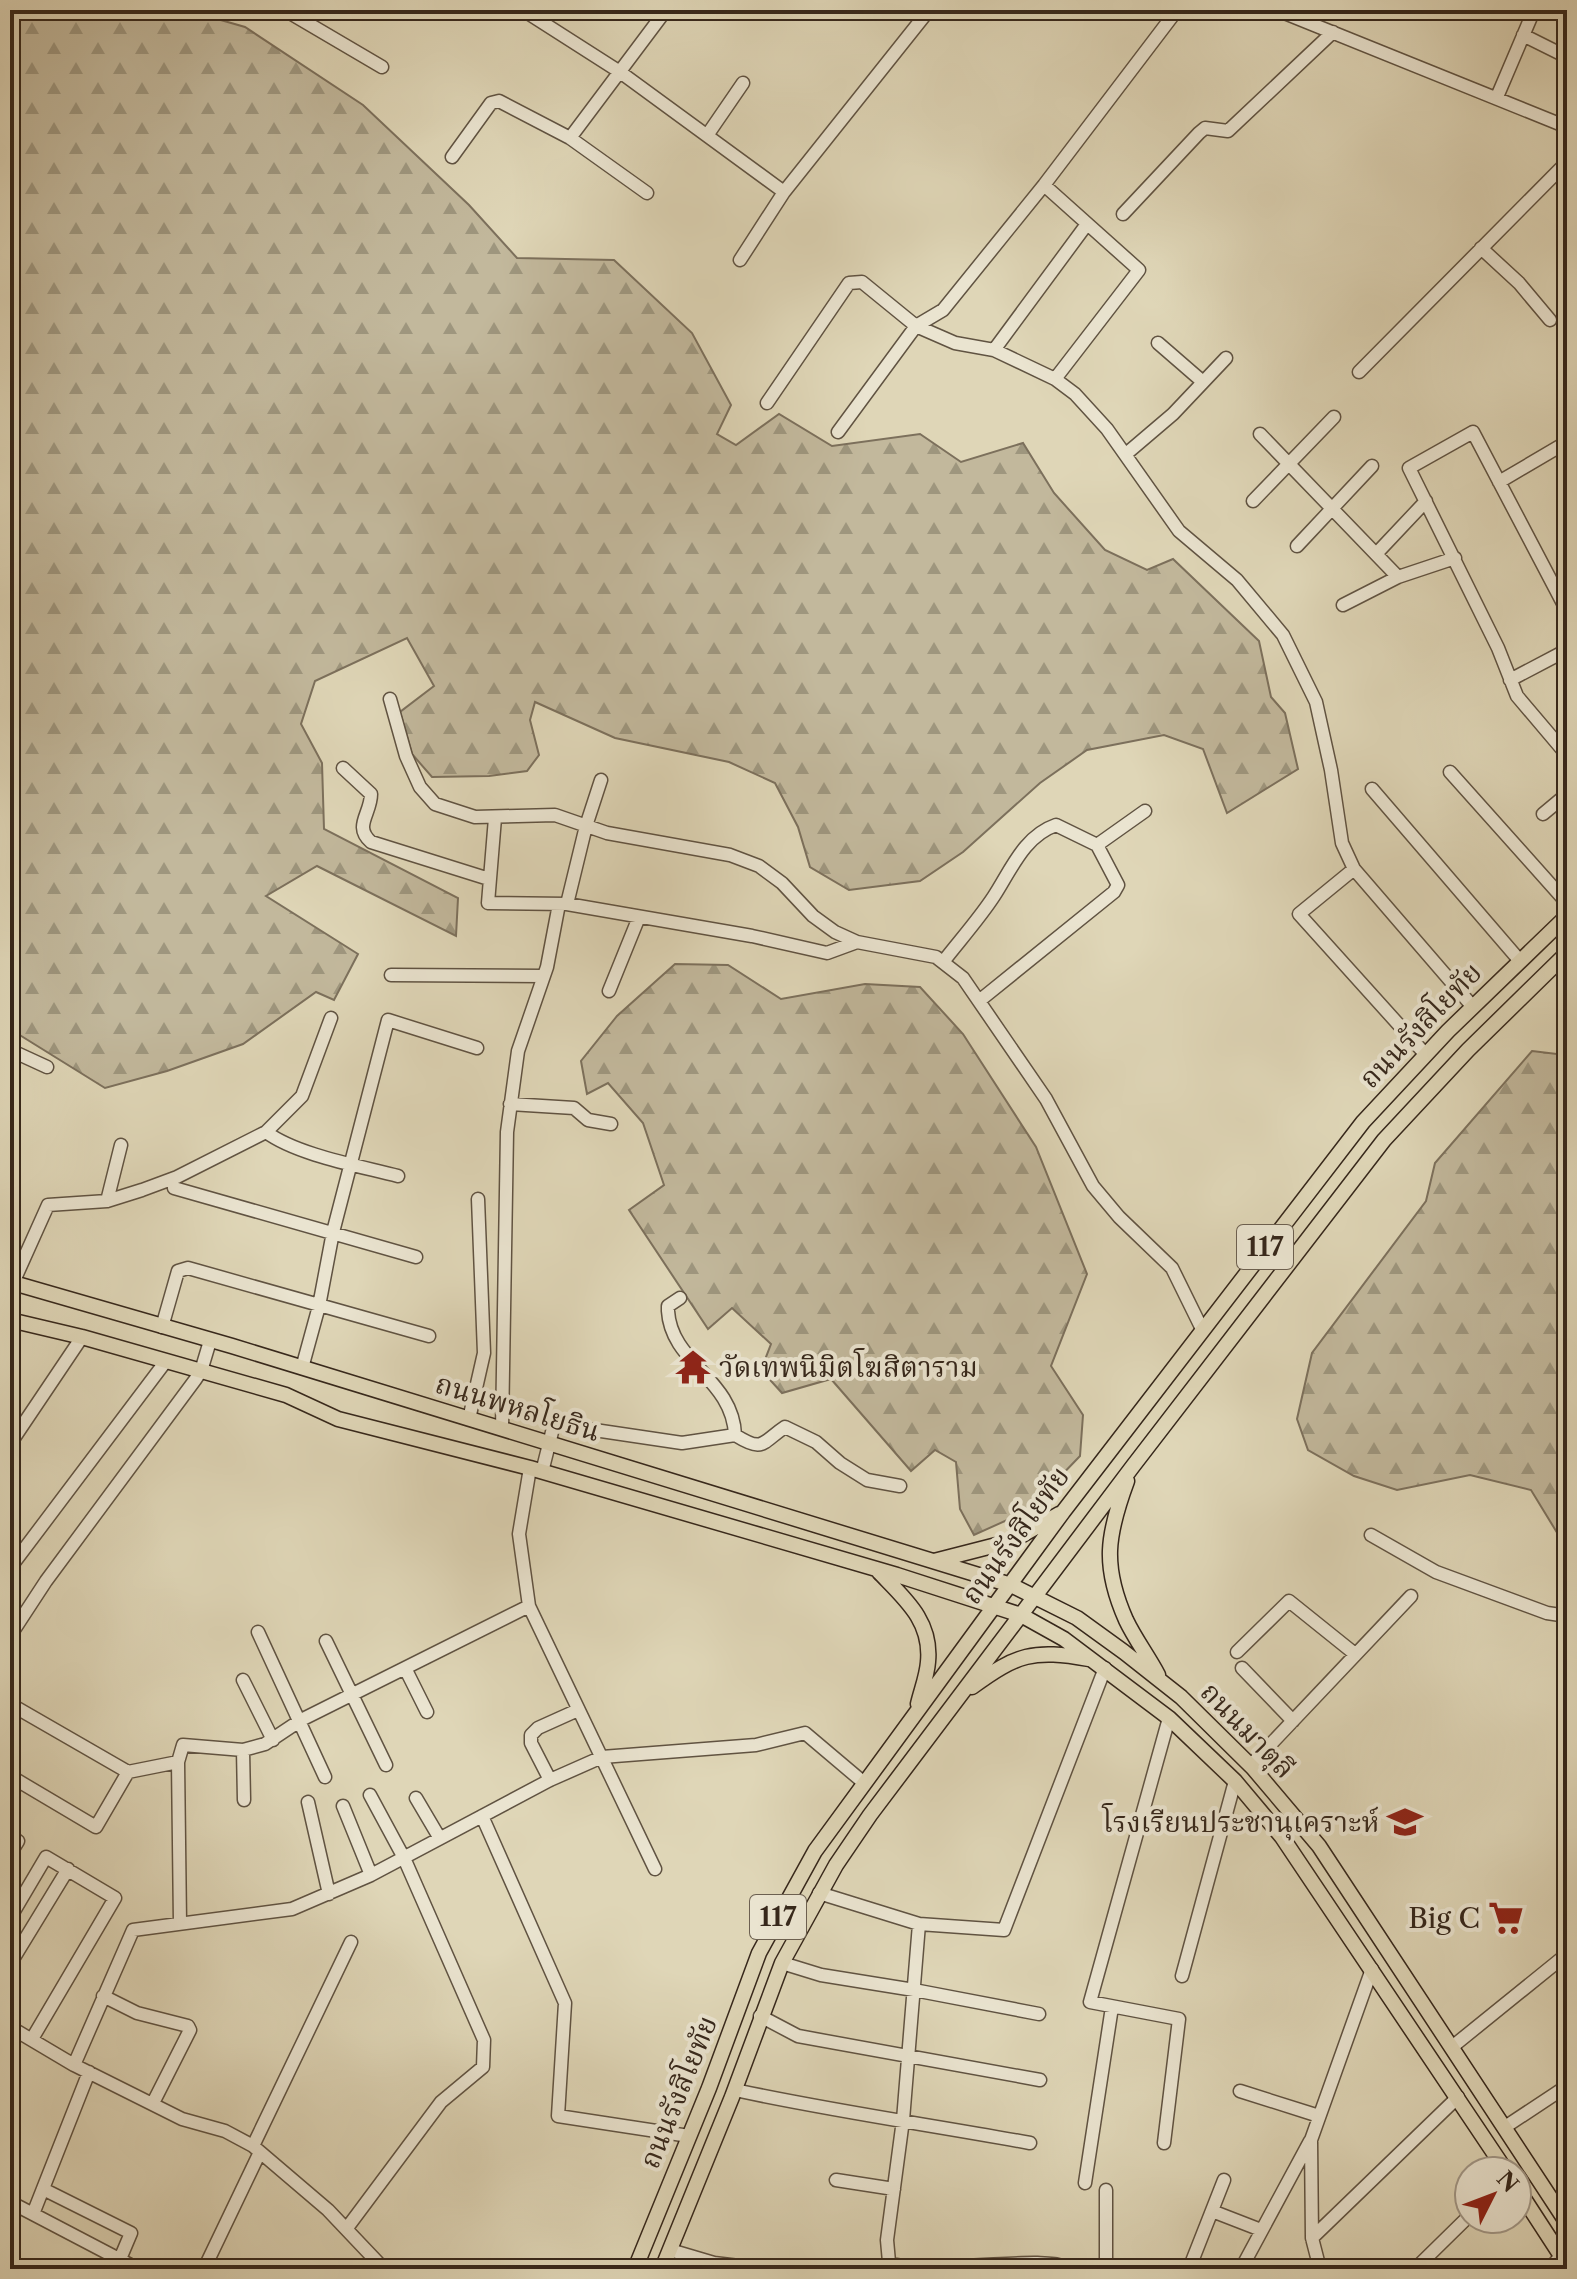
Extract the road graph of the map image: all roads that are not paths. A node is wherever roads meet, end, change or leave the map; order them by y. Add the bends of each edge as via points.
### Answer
1 (285, 10) edge
2 (523, 10) edge
3 (666, 10) edge
4 (929, 10) edge
5 (1177, 10) edge
6 (1277, 10) edge
7 (1316, 10) edge
8 (1534, 10) edge
9 (1310, 23) junction
10 (1333, 32) junction
11 (1523, 35) junction
12 (1561, 54) dead end
13 (382, 67) dead end
14 (620, 72) junction
15 (743, 83) dead end
16 (1497, 97) junction
17 (1567, 127) edge
18 (708, 134) junction
19 (570, 138) junction
20 (452, 157) dead end
21 (1567, 162) edge
22 (1044, 185) junction
23 (784, 192) junction
24 (647, 193) dead end
25 (1123, 214) dead end
26 (1087, 224) junction
27 (1481, 248) junction
28 (740, 260) dead end
29 (1550, 320) dead end
30 (916, 326) junction
31 (1158, 343) dead end
32 (994, 350) junction
33 (1226, 358) dead end
34 (1359, 372) dead end
35 (1055, 379) junction
36 (1203, 382) junction
37 (767, 403) dead end
38 (1334, 417) dead end
39 (838, 432) dead end
40 (1260, 434) dead end
41 (1567, 442) edge
42 (1126, 454) junction
43 (1290, 463) junction
44 (1372, 466) dead end
45 (1499, 482) junction
46 (1253, 501) dead end
47 (1426, 501) junction
48 (1333, 507) junction
49 (1297, 546) dead end
50 (1377, 553) junction
51 (1455, 558) junction
52 (1398, 577) junction
53 (1343, 605) dead end
54 (1567, 611) edge
55 (1567, 650) edge
56 (1510, 680) junction
57 (390, 699) dead end
58 (1567, 755) edge
59 (343, 768) dead end
60 (1450, 772) dead end
61 (601, 780) dead end
62 (1372, 789) dead end
63 (1567, 794) edge
64 (1145, 811) dead end
65 (1543, 814) dead end
66 (495, 818) junction
67 (586, 826) junction
68 (1097, 845) junction
69 (1354, 869) junction
70 (489, 879) junction
71 (1567, 903) edge
72 (563, 904) junction
73 (1567, 916) edge
74 (639, 917) junction
75 (857, 942) junction
76 (1567, 953) edge
77 (1520, 961) junction
78 (943, 962) junction
79 (391, 975) dead end
80 (542, 976) junction
81 (609, 991) dead end
82 (979, 1001) junction
83 (1473, 1007) junction
84 (331, 1018) dead end
85 (477, 1048) dead end
86 (10, 1050) edge
87 (1426, 1055) junction
88 (47, 1067) dead end
89 (510, 1104) junction
90 (611, 1124) dead end
91 (266, 1132) junction
92 (121, 1145) dead end
93 (350, 1164) junction
94 (398, 1176) dead end
95 (174, 1188) dead end
96 (478, 1199) dead end
97 (107, 1201) junction
98 (333, 1232) junction
99 (416, 1257) dead end
100 (12, 1282) edge
101 (680, 1298) dead end
102 (319, 1306) junction
103 (10, 1320) edge
104 (162, 1327) junction
105 (1202, 1329) junction
106 (429, 1336) dead end
107 (82, 1337) junction
108 (210, 1341) junction
109 (166, 1361) junction
110 (302, 1368) junction
111 (201, 1371) junction
112 (469, 1419) junction
113 (502, 1429) junction
114 (735, 1435) junction
115 (10, 1444) edge
116 (549, 1444) junction
117 (1133, 1466) junction
118 (536, 1470) junction
119 (900, 1486) dead end
120 (1063, 1512) junction
121 (1371, 1535) dead end
122 (934, 1561) junction
123 (10, 1568) edge
124 (876, 1570) junction
125 (1011, 1585) junction
126 (1035, 1596) junction
127 (1411, 1596) dead end
128 (529, 1606) junction
129 (996, 1606) junction
130 (1021, 1615) junction
131 (1567, 1616) edge
132 (258, 1632) dead end
133 (10, 1636) edge
134 (326, 1641) dead end
135 (1237, 1652) dead end
136 (1355, 1654) junction
137 (1099, 1664) junction
138 (405, 1668) junction
139 (1242, 1668) dead end
140 (243, 1680) dead end
141 (1161, 1680) junction
142 (351, 1694) junction
143 (959, 1697) junction
144 (10, 1704) edge
145 (578, 1710) junction
146 (427, 1712) dead end
147 (916, 1713) junction
148 (1169, 1718) junction
149 (301, 1720) junction
150 (1293, 1721) junction
151 (273, 1740) junction
152 (243, 1750) junction
153 (602, 1757) junction
154 (178, 1762) junction
155 (386, 1765) dead end
156 (1251, 1765) junction
157 (128, 1772) junction
158 (10, 1776) edge
159 (325, 1777) dead end
160 (550, 1780) junction
161 (1235, 1781) junction
162 (863, 1782) junction
163 (370, 1795) dead end
164 (416, 1798) dead end
165 (244, 1800) dead end
166 (308, 1802) dead end
167 (343, 1806) dead end
168 (482, 1816) junction
169 (10, 1836) edge
170 (439, 1837) junction
171 (10, 1854) edge
172 (404, 1858) junction
173 (68, 1869) junction
174 (655, 1869) dead end
175 (371, 1875) junction
176 (819, 1893) junction
177 (329, 1894) junction
178 (10, 1918) edge
179 (180, 1923) junction
180 (919, 1924) junction
181 (351, 1942) dead end
182 (1567, 1954) edge
183 (1393, 1956) junction
184 (782, 1963) junction
185 (10, 1964) edge
186 (1372, 1969) junction
187 (1182, 1976) dead end
188 (914, 1990) junction
189 (103, 1996) junction
190 (1112, 2007) junction
191 (1039, 2014) dead end
192 (760, 2016) junction
193 (10, 2027) edge
194 (32, 2039) junction
195 (1452, 2047) junction
196 (908, 2055) junction
197 (74, 2065) junction
198 (89, 2072) junction
199 (1040, 2080) dead end
200 (1567, 2086) edge
201 (709, 2088) junction
202 (1240, 2091) dead end
203 (733, 2094) junction
204 (1458, 2097) junction
205 (153, 2103) junction
206 (1319, 2116) junction
207 (903, 2120) junction
208 (1505, 2127) junction
209 (689, 2136) junction
210 (1311, 2140) junction
211 (1030, 2143) dead end
212 (1164, 2143) dead end
213 (257, 2149) junction
214 (1496, 2155) edge
215 (836, 2180) dead end
216 (1224, 2180) dead end
217 (1085, 2183) dead end
218 (43, 2189) junction
219 (894, 2189) junction
220 (1106, 2190) dead end
221 (10, 2202) edge
222 (1212, 2211) junction
223 (1533, 2213) edge
224 (33, 2214) junction
225 (1567, 2223) edge
226 (347, 2228) junction
227 (1261, 2230) junction
228 (1453, 2232) edge
229 (1312, 2238) junction
230 (670, 2250) junction
231 (120, 2259) junction
232 (1564, 2261) edge
233 (739, 2266) dead end
234 (138, 2269) edge
235 (204, 2269) edge
236 (384, 2269) edge
237 (635, 2269) edge
238 (662, 2269) edge
239 (1066, 2269) edge
240 (1106, 2269) edge
241 (1189, 2269) edge
242 (1241, 2269) edge
243 (1320, 2269) edge
244 (1415, 2269) edge
245 (1549, 2269) edge

1 - 13 street
2 - 14 street
3 - 14 street
4 - 23 street
5 - 22 street
6 - 9 street
7 - 9 street
8 - 11 street
9 - 10 street
10 - 16 street
10 - 25 street via 1228,131 1205,128 1199,133
11 - 12 street
11 - 16 street
14 - 18 street
14 - 19 street
15 - 18 street
16 - 17 street
18 - 23 street
19 - 20 street via 499,101 491,103
19 - 24 street
21 - 27 street
22 - 26 street
22 - 30 street via 943,310
23 - 28 street
26 - 32 street
26 - 35 street via 1139,270
27 - 29 street
27 - 34 street
30 - 32 street via 955,343
30 - 37 street via 862,282 849,283
30 - 39 street
31 - 36 street
32 - 35 street
33 - 36 street
35 - 42 street via 1075,394
36 - 42 street
38 - 43 street
40 - 43 street
41 - 45 street
42 - 69 street via 1179,531 1237,580 1283,635 1316,702 1342,843
43 - 46 street
43 - 48 street
44 - 48 street
45 - 47 street via 1473,432 1409,468
45 - 54 street
47 - 50 street
47 - 51 street
48 - 49 street
48 - 50 street
50 - 52 street
51 - 52 street
51 - 56 street
52 - 53 street
55 - 56 street
56 - 58 street via 1517,696
57 - 66 street via 420,787 435,804
59 - 70 street via 371,794 361,826 371,842
60 - 71 street
61 - 67 street
62 - 77 street
63 - 65 street
64 - 68 street
66 - 67 street via 555,815
66 - 70 street
67 - 72 street
67 - 75 street via 730,855 759,866 813,916
68 - 78 street via 1056,825 1046,829 1016,858
68 - 82 street via 1118,885 1114,892
69 - 83 street
69 - 87 street via 1299,914
70 - 72 street via 488,903
72 - 74 street
72 - 80 street
73 - 77 main road, ถนนรังสิโยทัย / 117
74 - 75 street via 827,953
74 - 81 street
75 - 78 street
76 - 117 main road, ถนนรังสิโยทัย / 117 via 1384,1140
77 - 83 main road, ถนนรังสิโยทัย / 117
78 - 82 street
79 - 80 street
80 - 89 street via 518,1051
82 - 105 street via 1046,1099 1093,1186 1172,1268
83 - 87 main road, ถนนรังสิโยทัย / 117
84 - 91 street via 302,1096
85 - 93 street via 388,1020
86 - 88 street
87 - 105 main road, ถนนรังสิโยทัย / 117 via 1363,1122
89 - 90 street via 574,1108 588,1120
89 - 113 street
91 - 93 street
91 - 97 street via 177,1177
92 - 97 street
93 - 94 street
93 - 98 street
95 - 98 street
96 - 112 street via 484,1353
97 - 100 street via 48,1205
98 - 99 street
98 - 102 street
100 - 104 main road, ถนนพหลโยธิน
101 - 114 street via 668,1306 673,1333 726,1398
102 - 104 street via 182,1268
102 - 106 street
102 - 110 street
103 - 107 main road, ถนนพหลโยธิน
104 - 108 main road, ถนนพหลโยธิน
105 - 120 main road, ถนนรังสิโยทัย / 117
107 - 109 main road, ถนนพหลโยธิน
107 - 115 street
108 - 110 main road, ถนนพหลโยธิน
108 - 111 street
109 - 111 main road, ถนนพหลโยธิน
109 - 123 street
110 - 112 main road, ถนนพหลโยธิน
111 - 118 main road, ถนนพหลโยธิน via 286,1395 338,1419
111 - 133 street
112 - 113 main road, ถนนพหลโยธิน
113 - 116 main road, ถนนพหลโยธิน
114 - 116 street via 682,1443 554,1424
114 - 119 street via 758,1446 785,1427 816,1442 867,1480
116 - 118 street
116 - 122 main road, ถนนพหลโยธิน
117 - 126 main road, ถนนรังสิโยทัย / 117
117 - 141 main road via 1116,1512 1109,1567 1128,1623
118 - 124 main road, ถนนพหลโยธิน
118 - 128 street via 519,1534
120 - 122 main road via 1012,1541
120 - 125 main road, ถนนรังสิโยทัย / 117
121 - 131 street via 1436,1572
122 - 125 main road, ถนนพหลโยธิน
124 - 129 main road, ถนนพหลโยธิน
124 - 147 main road via 923,1622 928,1663
125 - 126 main road, ถนนมาตุลี
125 - 129 main road, ถนนรังสิโยทัย / 117
126 - 130 main road, ถนนรังสิโยทัย / 117
126 - 141 main road, ถนนมาตุลี via 1077,1618
127 - 136 street
128 - 138 street
128 - 145 street
129 - 130 main road, ถนนพหลโยธิน
129 - 147 main road, ถนนรังสิโยทัย / 117
130 - 137 main road, ถนนมาตุลี
130 - 143 main road, ถนนรังสิโยทัย / 117
132 - 149 street
134 - 142 street
135 - 136 street via 1289,1601
136 - 150 street
137 - 143 main road via 1065,1655 1030,1654 990,1673
137 - 148 main road, ถนนมาตุลี
137 - 180 street via 1004,1930
138 - 142 street
138 - 146 street
139 - 150 street
140 - 151 street
141 - 156 main road, ถนนมาตุลี
142 - 149 street
142 - 155 street
143 - 176 main road, ถนนรังสิโยทัย / 117
144 - 157 street
145 - 153 street
145 - 160 street via 531,1735
147 - 162 main road, ถนนรังสิโยทัย / 117
148 - 161 main road, ถนนมาตุลี
148 - 190 street via 1090,2002
149 - 151 street
149 - 159 street
150 - 156 street
151 - 152 street
152 - 154 street via 183,1745
152 - 165 street
153 - 160 street
153 - 162 street via 756,1745 805,1733
153 - 174 street
154 - 157 street
154 - 179 street
156 - 183 main road, ถนนมาตุลี via 1319,1846
157 - 158 street via 96,1827
160 - 168 street
161 - 186 main road, ถนนมาตุลี via 1282,1837
161 - 187 street
162 - 201 main road, ถนนรังสิโยทัย / 117 via 815,1851 766,1939
163 - 172 street
164 - 170 street
166 - 177 street
167 - 175 street
168 - 170 street
168 - 209 street via 565,2003 558,2116
169 - 171 street via 18,1841
170 - 172 street
172 - 175 street
172 - 226 street via 484,2040 483,2067 441,2102
173 - 178 street via 46,1857
173 - 185 street
173 - 194 street via 115,1898
175 - 177 street
176 - 180 street
176 - 184 main road, ถนนรังสิโยทัย / 117
177 - 179 street via 292,1909
179 - 189 street via 133,1930
180 - 188 street
181 - 213 street
182 - 195 street
183 - 186 main road
183 - 195 main road, ถนนมาตุลี
184 - 188 street
184 - 192 main road, ถนนรังสิโยทัย / 117
186 - 204 main road, ถนนมาตุลี
186 - 206 street
188 - 191 street
188 - 196 street
189 - 197 street
189 - 205 street via 190,2030
190 - 212 street via 1179,2019
190 - 217 street
192 - 196 street via 798,2036
192 - 203 main road, ถนนรังสิโยทัย / 117
193 - 194 street
194 - 197 street
195 - 208 main road, ถนนมาตุลี
196 - 199 street
196 - 207 street
197 - 198 street
198 - 205 street
198 - 218 street
200 - 208 street
201 - 203 main road
201 - 209 main road, ถนนรังสิโยทัย / 117
202 - 206 street
203 - 207 street
203 - 230 main road, ถนนรังสิโยทัย / 117
204 - 214 main road, ถนนมาตุลี
204 - 229 street
205 - 213 street
206 - 210 street
207 - 211 street
207 - 219 street
208 - 225 main road, ถนนมาตุลี
209 - 237 main road, ถนนรังสิโยทัย / 117
210 - 227 street
210 - 229 street
213 - 226 street
213 - 235 street
215 - 219 street
216 - 222 street
218 - 224 street
218 - 231 street via 131,2233
219 - 239 street via 887,2240 894,2266 1008,2262
220 - 240 street
221 - 224 street
222 - 227 street
222 - 241 street
223 - 232 main road
224 - 231 street
226 - 236 street
227 - 242 street
228 - 244 street
229 - 243 street
230 - 233 street
230 - 238 main road, ถนนรังสิโยทัย / 117
231 - 234 street
232 - 245 street

